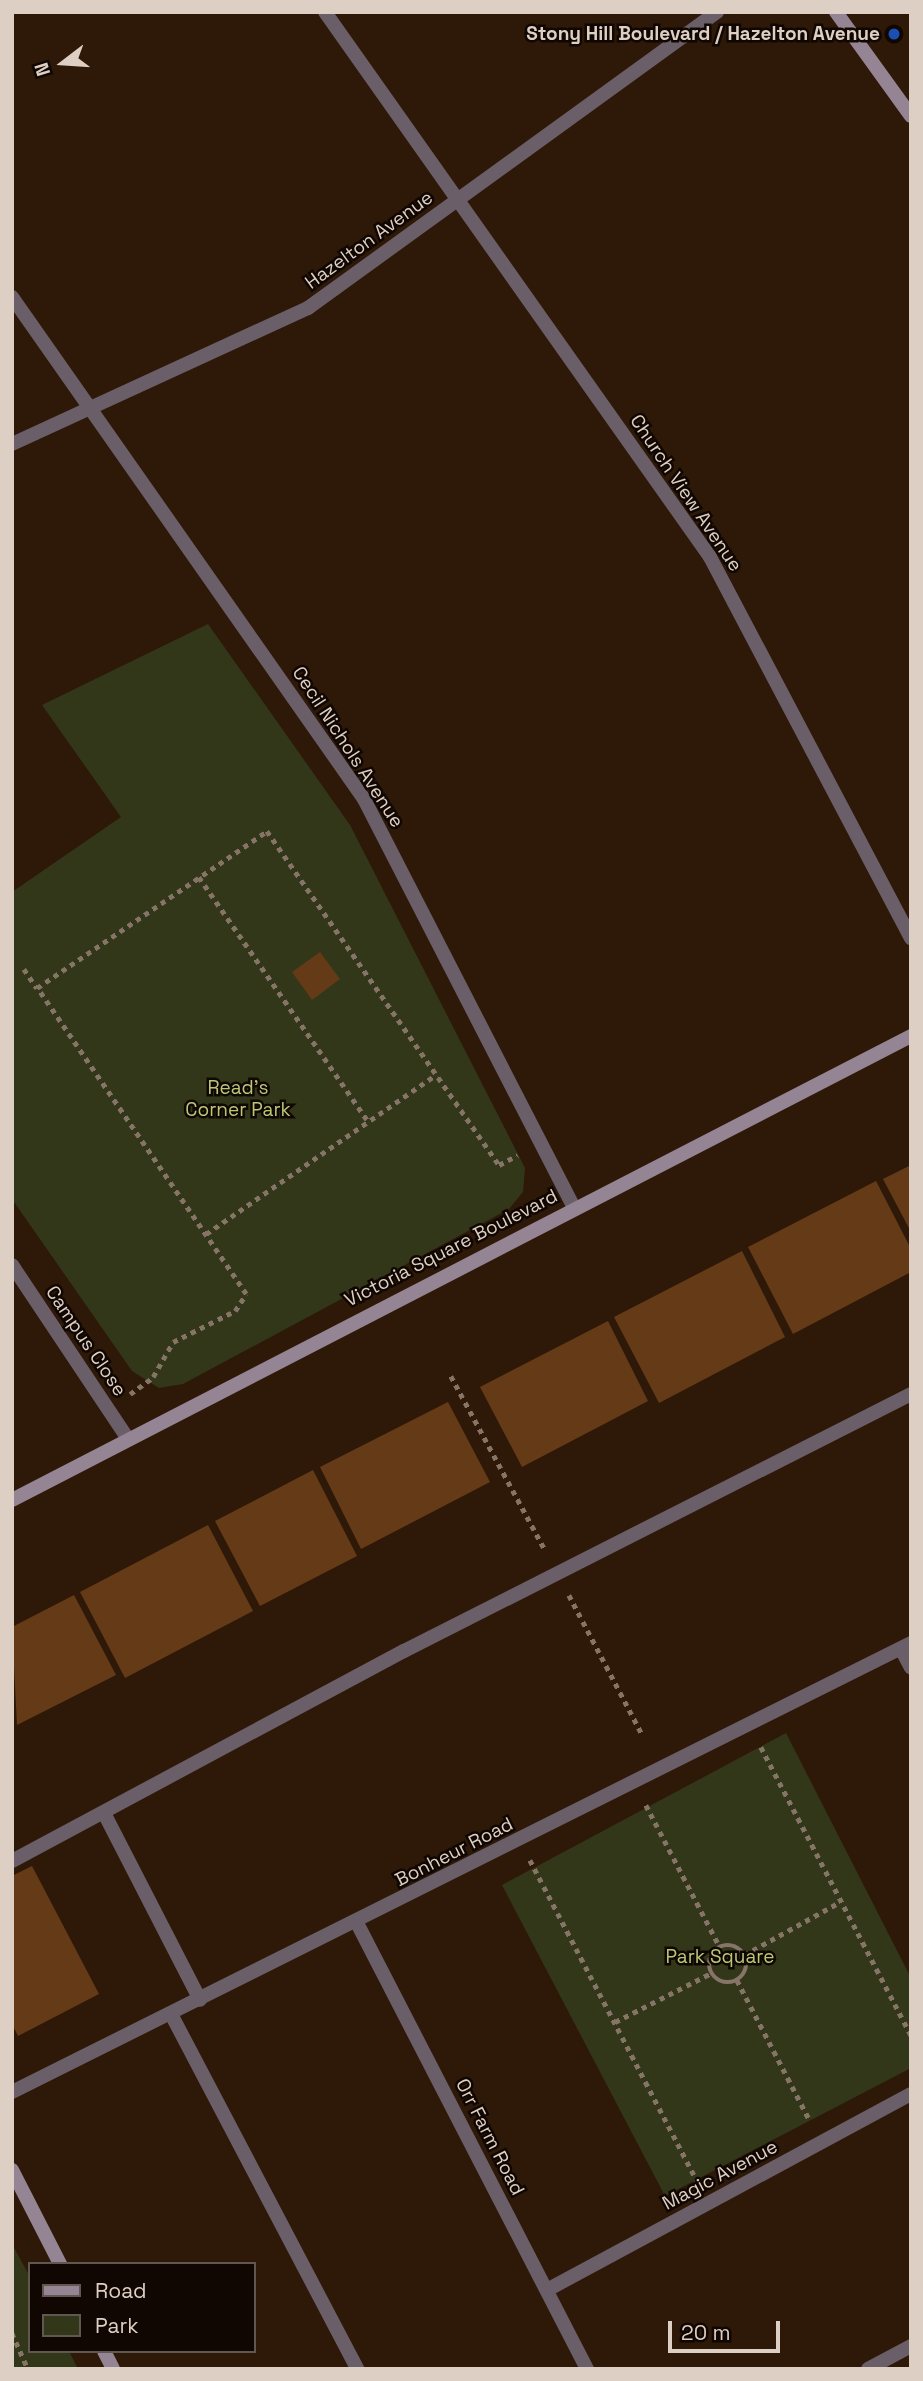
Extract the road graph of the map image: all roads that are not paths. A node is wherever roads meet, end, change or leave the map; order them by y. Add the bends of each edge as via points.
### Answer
1 (326, 12) edge
2 (717, 12) edge
3 (836, 12) edge
4 (911, 116) edge
5 (458, 200) junction
6 (12, 297) edge
7 (91, 406) junction
8 (12, 444) edge
9 (911, 938) edge
10 (911, 1036) edge
11 (574, 1207) junction
12 (12, 1265) edge
13 (911, 1394) edge
14 (128, 1438) junction
15 (12, 1500) edge
16 (906, 1646) edge
17 (911, 1668) edge
18 (104, 1813) junction
19 (12, 1861) edge
20 (357, 1923) junction
21 (200, 2000) junction
22 (171, 2014) junction
23 (12, 2092) edge
24 (911, 2094) edge
25 (12, 2170) edge
26 (59, 2262) edge
27 (547, 2290) junction
28 (911, 2346) edge
29 (105, 2353) edge
30 (113, 2369) edge
31 (357, 2369) edge
32 (587, 2369) edge
33 (868, 2369) edge

1 - 5 street, Church View Avenue
2 - 5 street, Hazelton Avenue
3 - 4 street
5 - 7 street, Hazelton Avenue via 308,307 139,390
5 - 9 street, Church View Avenue via 710,557
6 - 7 street, Cecil Nichols Avenue
7 - 8 street, Hazelton Avenue
7 - 11 street, Cecil Nichols Avenue via 363,799
10 - 11 street, Victoria Square Boulevard
11 - 14 street, Victoria Square Boulevard
12 - 14 street, Campus Close
13 - 18 street via 404,1651
14 - 15 street, Victoria Square Boulevard
16 - 17 street
16 - 20 street, Bonheur Road
18 - 19 street
18 - 21 street
20 - 21 street, Bonheur Road
20 - 27 street, Orr Farm Road
21 - 22 street, Bonheur Road
22 - 23 street, Bonheur Road
22 - 31 street
24 - 27 street, Magic Avenue
25 - 26 street
27 - 32 street, Orr Farm Road
28 - 33 street
29 - 30 street

